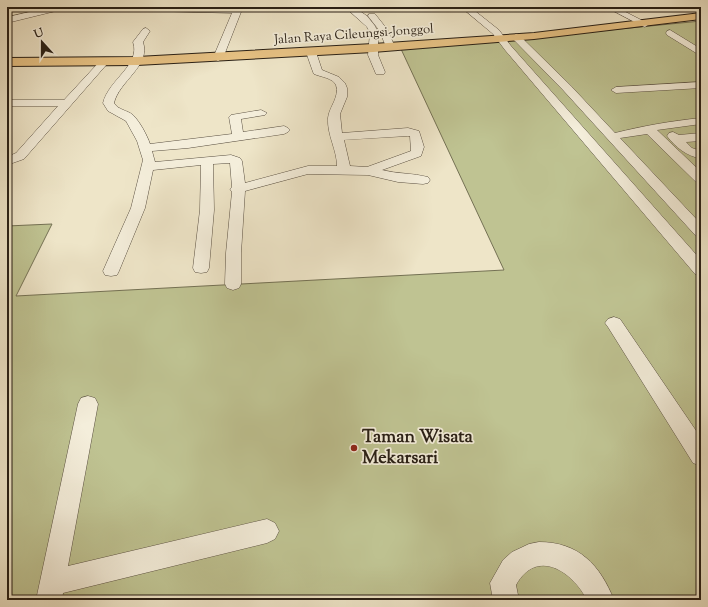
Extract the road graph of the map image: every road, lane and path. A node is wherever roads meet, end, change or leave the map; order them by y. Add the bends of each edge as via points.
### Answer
1 (61, 7) edge
2 (148, 7) edge
3 (349, 7) edge
4 (361, 7) edge
5 (465, 7) edge
6 (610, 7) edge
7 (699, 17) edge
8 (9, 18) edge
9 (644, 24) junction
10 (146, 31) dead end
11 (670, 33) dead end
12 (516, 38) junction
13 (502, 39) junction
14 (696, 46) edge
15 (390, 47) junction
16 (373, 48) junction
17 (311, 52) junction
18 (701, 53) edge
19 (218, 58) junction
20 (7, 62) edge
21 (104, 62) junction
22 (137, 62) junction
23 (380, 72) dead end
24 (701, 85) edge
25 (567, 88) junction
26 (545, 89) junction
27 (616, 90) dead end
28 (7, 103) edge
29 (67, 103) junction
30 (261, 113) dead end
31 (696, 121) edge
32 (664, 125) junction
33 (284, 130) dead end
34 (650, 130) junction
35 (701, 130) edge
36 (337, 136) junction
37 (701, 136) edge
38 (238, 137) junction
39 (611, 137) junction
40 (675, 139) junction
41 (145, 148) junction
42 (701, 155) edge
43 (7, 160) edge
44 (207, 161) junction
45 (148, 167) junction
46 (344, 170) junction
47 (368, 171) junction
48 (701, 179) edge
49 (424, 180) dead end
50 (237, 189) junction
51 (701, 233) edge
52 (201, 268) dead end
53 (701, 270) edge
54 (111, 271) dead end
55 (232, 284) dead end
56 (614, 323) dead end
57 (88, 404) dead end
58 (701, 456) edge
59 (268, 531) dead end
60 (50, 591) edge
61 (506, 600) edge
62 (601, 600) edge

1 - 8 street
2 - 19 street via 235,11
3 - 16 street via 371,26 374,33
4 - 15 street via 383,29
5 - 13 street
6 - 9 street
7 - 9 main road, Jalan Raya Cileungsi-Jonggol
9 - 12 main road, Jalan Raya Cileungsi-Jonggol
10 - 22 street via 138,42 141,48
11 - 14 street
12 - 13 main road, Jalan Raya Cileungsi-Jonggol
12 - 25 street
13 - 15 main road, Jalan Raya Cileungsi-Jonggol
13 - 26 street
14 - 18 street
15 - 16 main road, Jalan Raya Cileungsi-Jonggol
16 - 17 main road, Jalan Raya Cileungsi-Jonggol
16 - 23 street
17 - 19 main road, Jalan Raya Cileungsi-Jonggol
17 - 36 street via 318,72 337,80 341,87 341,100 334,119
19 - 22 main road, Jalan Raya Cileungsi-Jonggol
20 - 21 main road, Jalan Raya Cileungsi-Jonggol
21 - 22 main road, Jalan Raya Cileungsi-Jonggol
21 - 29 street
22 - 41 street via 110,96 108,104 113,110 129,117 139,132
24 - 27 street
25 - 26 street
25 - 39 street
26 - 53 street
28 - 29 street
29 - 43 street via 20,156
30 - 38 street via 235,117
31 - 32 street
31 - 35 street
32 - 34 street via 649,128
32 - 40 street
33 - 38 street
34 - 39 street
34 - 48 street
36 - 46 street
36 - 47 street via 408,132 415,134 417,153
37 - 40 street
38 - 41 street
39 - 51 street
40 - 42 street via 688,151
41 - 45 street via 149,160
44 - 45 street
44 - 50 street via 235,160
44 - 52 street via 207,210
45 - 54 street via 138,208
46 - 47 street
46 - 50 street via 308,170
47 - 49 street via 398,178
50 - 55 street
56 - 58 street
57 - 60 street
59 - 60 street
61 - 62 street via 503,583 514,566 531,556 547,553 564,558 582,570

